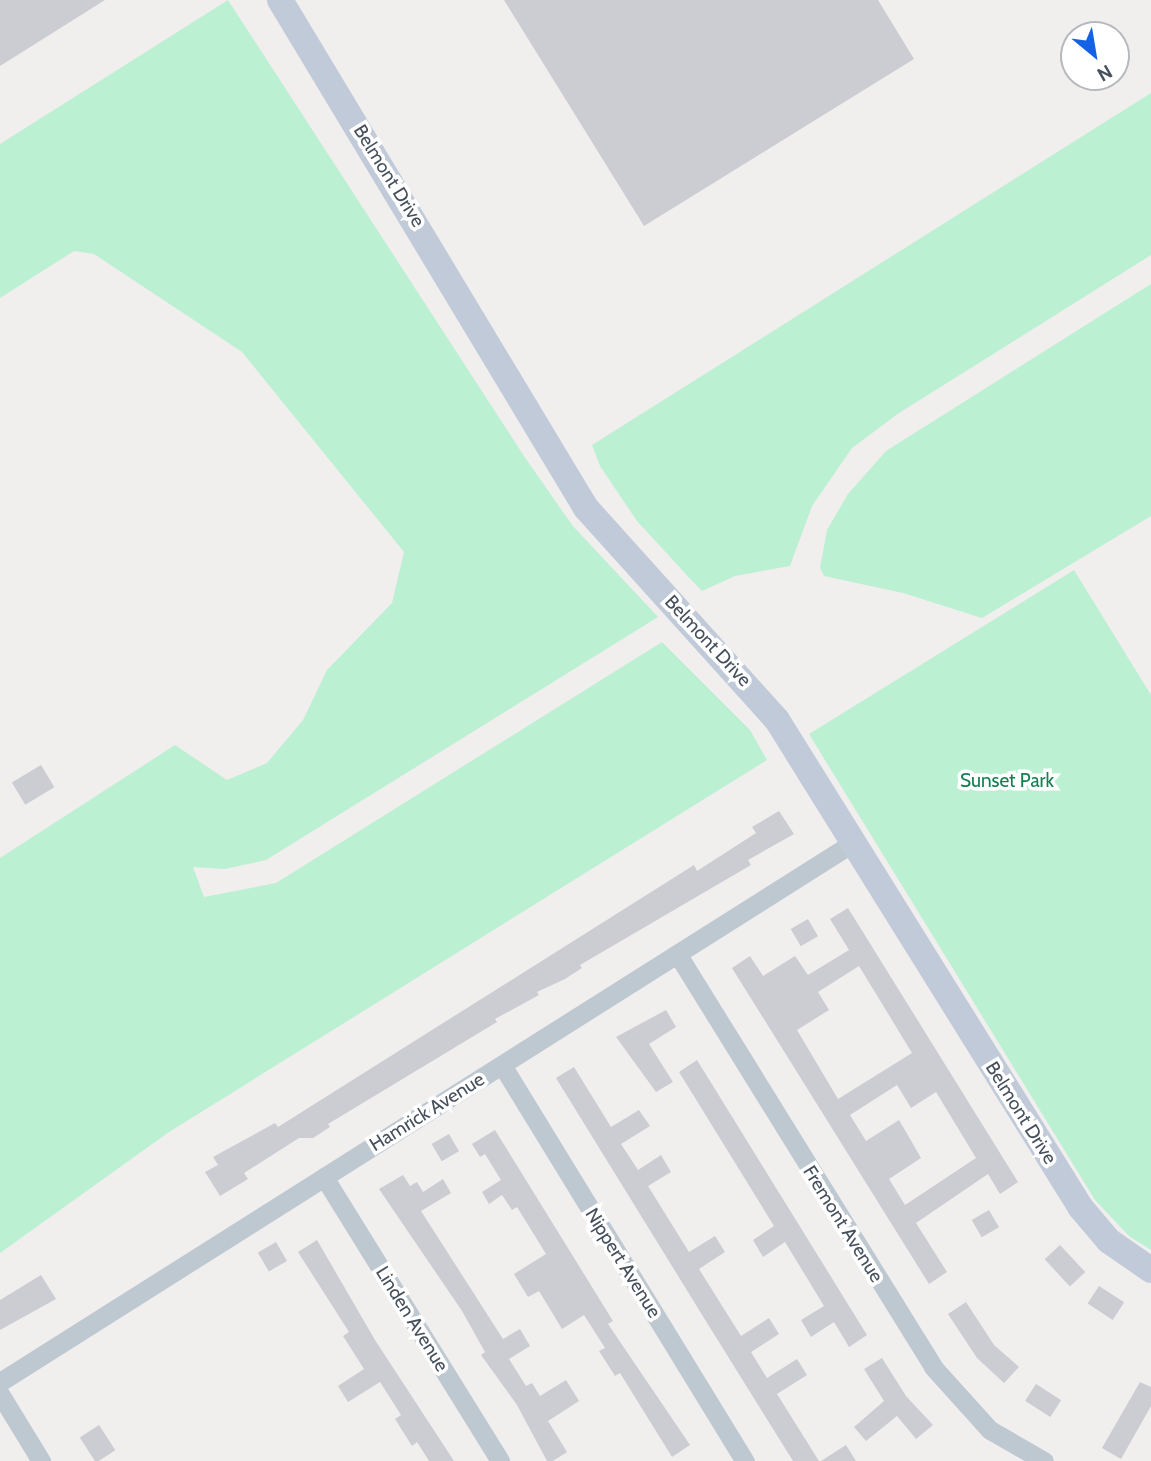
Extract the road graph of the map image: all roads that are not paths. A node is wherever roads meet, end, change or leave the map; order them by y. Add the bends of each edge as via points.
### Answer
1 (280, 0) edge
2 (854, 842) junction
3 (678, 955) junction
4 (502, 1065) junction
5 (324, 1177) junction
6 (1151, 1270) edge
7 (0, 1382) edge
8 (0, 1394) edge
9 (41, 1461) edge
10 (500, 1461) edge
11 (745, 1461) edge
12 (1044, 1461) edge

1 - 2 street, Belmont Drive via 586,508 755,691
2 - 3 street, Hamrick Avenue
2 - 6 street, Belmont Drive via 1081,1208 1109,1241
3 - 4 street, Hamrick Avenue
3 - 12 street, Fremont Avenue via 933,1367 990,1430
4 - 5 street, Hamrick Avenue
4 - 11 street, Nippert Avenue
5 - 7 street, Hamrick Avenue
5 - 10 street, Linden Avenue
8 - 9 street

